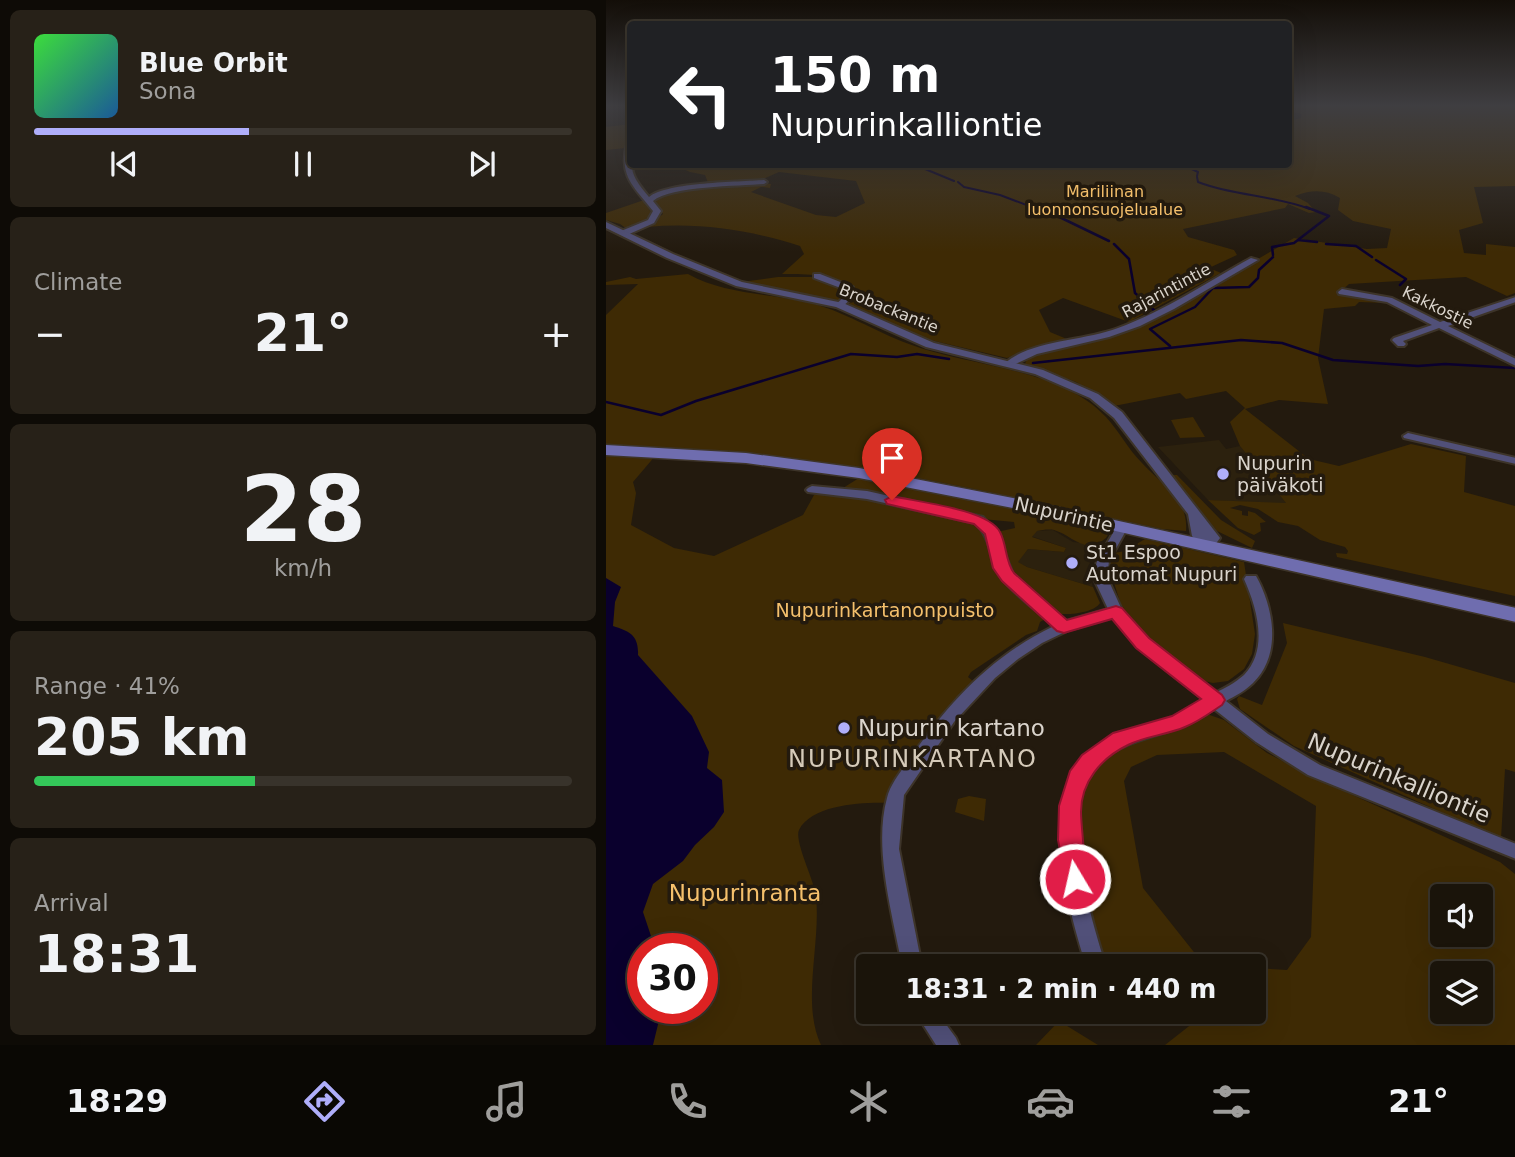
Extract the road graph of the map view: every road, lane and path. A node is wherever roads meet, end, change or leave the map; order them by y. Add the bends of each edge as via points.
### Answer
1 (626, 155) edge
2 (764, 182) dead end
3 (649, 201) junction
4 (606, 225) edge
5 (624, 233) junction
6 (1254, 260) dead end
7 (817, 276) dead end
8 (1342, 292) dead end
9 (1515, 299) edge
10 (839, 305) junction
11 (1439, 325) junction
12 (1401, 344) dead end
13 (1010, 363) junction
14 (1515, 363) edge
15 (1408, 436) dead end
16 (606, 450) edge
17 (1515, 461) edge
18 (812, 490) dead end
19 (1122, 527) junction
20 (1207, 545) junction
21 (1251, 579) dead end
22 (1116, 612) junction
23 (1515, 615) edge
24 (1064, 627) junction
25 (1215, 700) junction
26 (1515, 852) edge
27 (910, 954) edge
28 (1093, 954) edge
29 (934, 1024) edge
30 (949, 1045) edge

1 - 3 street via 625,169
2 - 3 street via 678,190
3 - 5 street via 656,216
4 - 5 street, Brobackantie
5 - 10 street, Brobackantie via 739,284
6 - 13 street, Rajarintintie via 1133,325 1024,354
7 - 10 street via 850,289
8 - 11 street, Kakkostie via 1389,300
9 - 11 street
10 - 13 street, Brobackantie via 930,345
11 - 12 street via 1397,340
11 - 14 street, Kakkostie
13 - 20 street, Brobackantie via 1062,380 1107,405 1194,515 1199,536
15 - 17 street
16 - 19 main road, Nupurintie via 745,458 859,472
18 - 24 street via 867,495 979,520 993,532 1001,568 1008,577
19 - 20 main road, Nupurintie
19 - 22 street, Nupurinkalliontie via 1103,561 1100,577
20 - 23 main road, Nupurintie
21 - 25 street via 1263,616 1261,659 1244,683
22 - 24 street
22 - 25 street, Nupurinkalliontie via 1142,643
24 - 27 street via 1026,648 969,692 895,797 890,849
25 - 26 street, Nupurinkalliontie via 1314,771
25 - 28 street via 1178,722 1120,739 1090,761 1078,777 1070,806 1069,840
29 - 30 street

